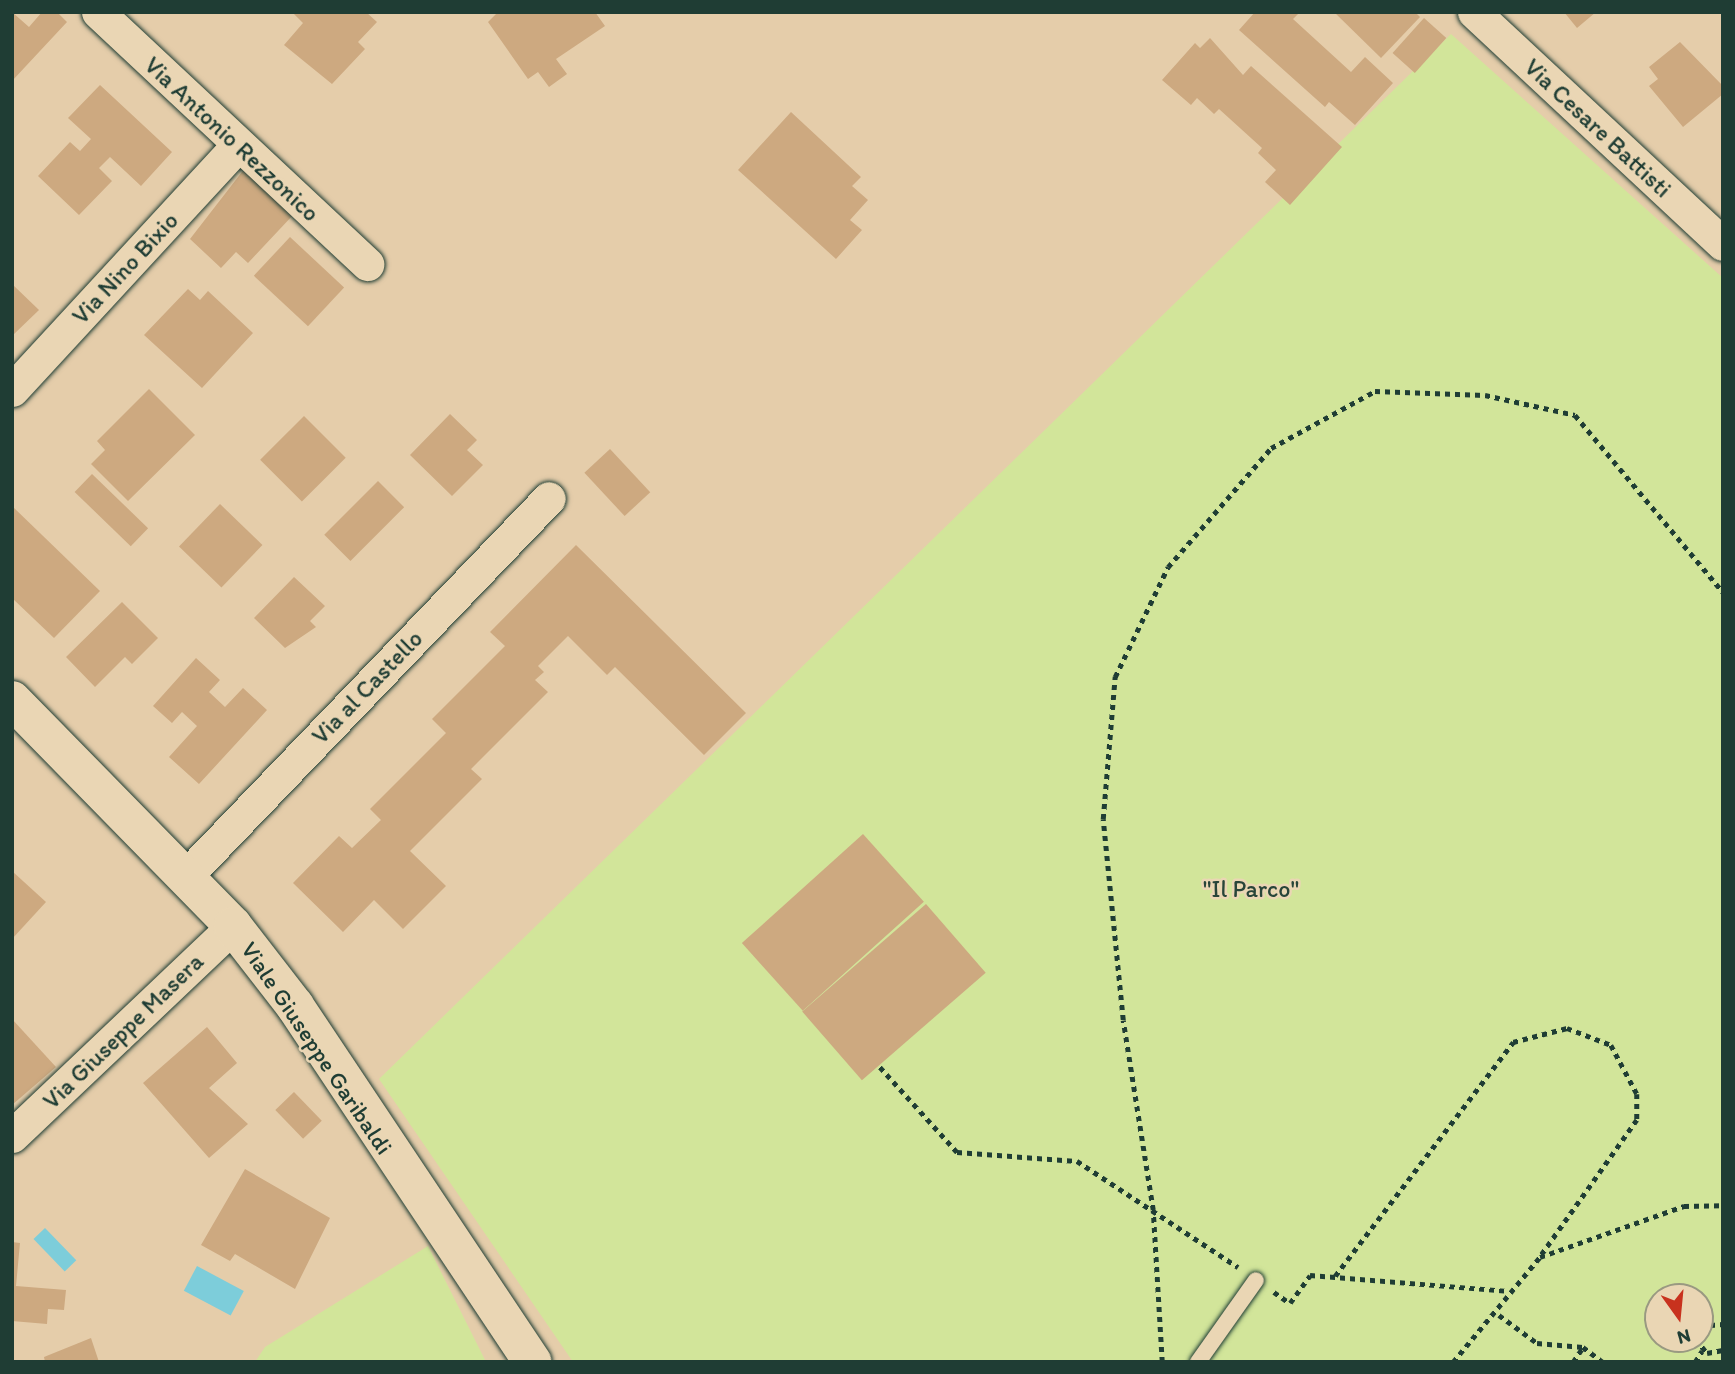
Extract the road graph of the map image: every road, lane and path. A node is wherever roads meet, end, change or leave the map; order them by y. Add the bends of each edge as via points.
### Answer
1 (98, 12) edge
2 (1474, 12) edge
3 (237, 146) junction
4 (1723, 244) edge
5 (367, 264) dead end
6 (12, 390) edge
7 (549, 498) dead end
8 (1723, 592) edge
9 (12, 700) edge
10 (185, 877) junction
11 (233, 926) junction
12 (880, 1067) dead end
13 (12, 1136) edge
14 (1723, 1205) edge
15 (1153, 1210) junction
16 (1540, 1257) junction
17 (1326, 1276) dead end
18 (1335, 1276) junction
19 (1256, 1280) dead end
20 (1507, 1290) junction
21 (1499, 1315) dead end
22 (1583, 1347) junction
23 (532, 1362) edge
24 (1162, 1362) edge
25 (1198, 1362) edge
26 (1453, 1362) edge
27 (1573, 1362) edge
28 (1603, 1362) edge

1 - 3 street, Via Antonio Rezzonico
2 - 4 street, Via Cesare Battisti
3 - 5 street, Via Antonio Rezzonico
3 - 6 street, Via Nino Bixio
7 - 10 street, Via al Castello
8 - 15 path via 1575,415 1485,395 1375,391 1271,448 1168,567 1115,677 1103,819 1123,1020
9 - 10 main road, Viale Giuseppe Garibaldi
10 - 11 main road, Viale Giuseppe Garibaldi
11 - 13 street, Via Giuseppe Masera
11 - 23 main road, Viale Giuseppe Garibaldi via 295,1006 356,1106
12 - 15 path via 957,1152 1077,1161
14 - 16 path via 1684,1206
15 - 24 path
16 - 18 path via 1637,1120 1637,1094 1611,1045 1567,1028 1513,1042
16 - 20 path
17 - 18 path
18 - 20 path
19 - 25 lane
20 - 26 path
21 - 22 path via 1536,1343
22 - 27 path
22 - 28 path

